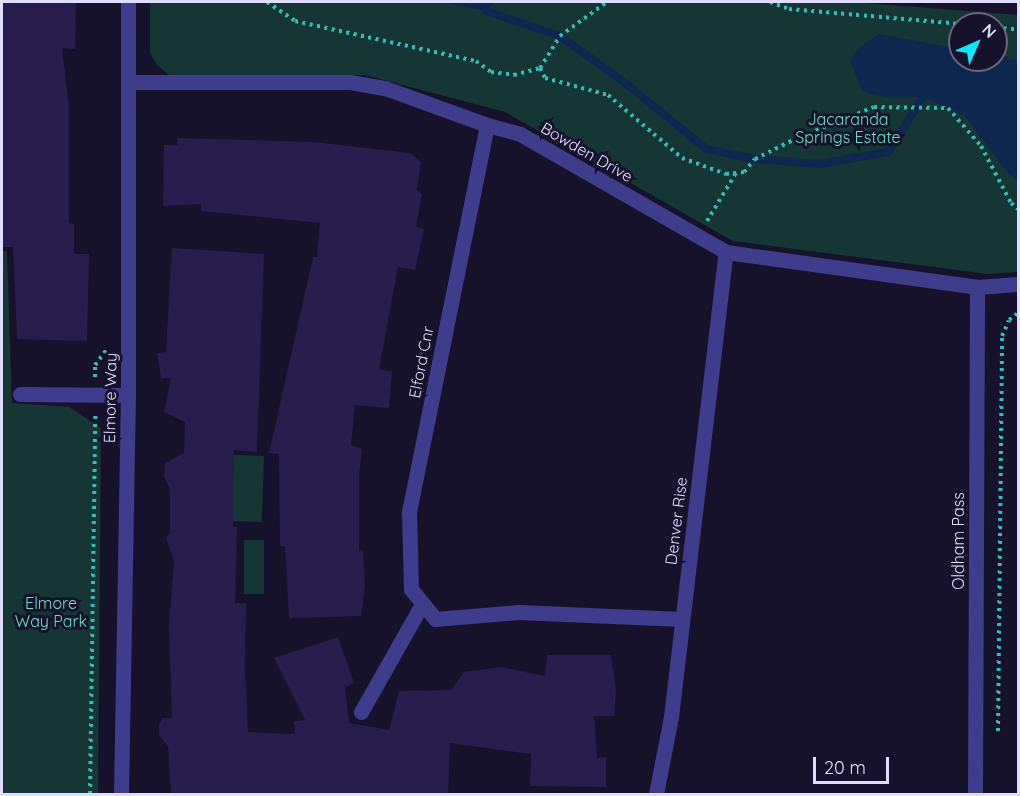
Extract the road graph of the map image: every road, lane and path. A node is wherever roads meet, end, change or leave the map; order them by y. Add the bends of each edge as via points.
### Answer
1 (128, 2) edge
2 (267, 2) edge
3 (607, 2) edge
4 (770, 2) edge
5 (948, 22) edge
6 (540, 68) junction
7 (129, 82) junction
8 (487, 125) junction
9 (737, 173) junction
10 (1018, 209) edge
11 (698, 236) junction
12 (726, 252) junction
13 (1018, 284) edge
14 (977, 287) junction
15 (1018, 313) edge
16 (20, 394) dead end
17 (128, 395) junction
18 (422, 604) junction
19 (682, 619) junction
20 (361, 712) dead end
21 (998, 742) dead end
22 (121, 795) edge
23 (656, 795) edge
24 (975, 795) edge

1 - 7 street, Elmore Way
2 - 6 path via 294,21 466,58 491,72 514,75
3 - 6 path via 560,36
4 - 5 path via 789,9
6 - 9 path via 545,78 608,96 682,158 726,174
7 - 8 street, Bowden Drive via 350,82 385,88
7 - 17 street, Elmore Way
8 - 11 street, Bowden Drive via 520,135
8 - 18 street, Elford Cnr via 409,512 411,590
9 - 10 path via 795,139 874,107 948,108 981,146 1011,204
9 - 11 path
11 - 12 street, Bowden Drive
12 - 14 street, Bowden Drive
12 - 19 street, Denver Rise
13 - 14 street, Bowden Drive
14 - 24 street, Oldham Pass
15 - 21 path via 1009,320 1002,336
16 - 17 street
17 - 22 street, Elmore Way
18 - 19 street via 435,619 519,612
18 - 20 street
19 - 23 street, Denver Rise

